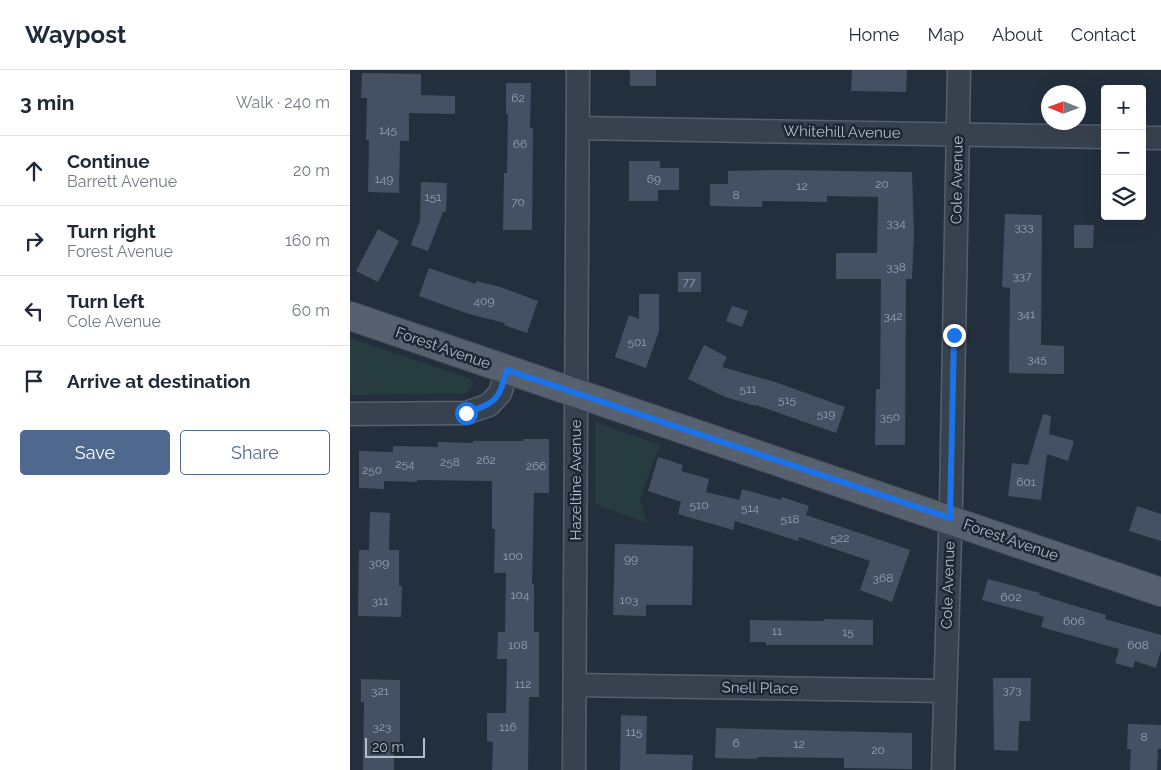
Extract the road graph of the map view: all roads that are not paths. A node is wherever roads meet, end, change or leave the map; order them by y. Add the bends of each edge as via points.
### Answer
1 (578, 70) edge
2 (958, 70) edge
3 (578, 128) junction
4 (958, 134) junction
5 (1101, 137) edge
6 (1146, 138) edge
7 (1161, 138) edge
8 (350, 316) edge
9 (507, 370) junction
10 (577, 394) junction
11 (350, 414) edge
12 (950, 518) junction
13 (1161, 592) edge
14 (575, 685) junction
15 (944, 691) junction
16 (574, 770) edge
17 (943, 770) edge

1 - 3 street, Hazeltine Avenue
2 - 4 street, Cole Avenue
3 - 4 street, Whitehill Avenue
3 - 10 street, Hazeltine Avenue
4 - 5 street, Whitehill Avenue
4 - 12 street, Cole Avenue
6 - 7 street
8 - 9 main road, Forest Avenue
9 - 10 main road, Forest Avenue
9 - 11 street via 500,393 489,405 466,413
10 - 12 main road, Forest Avenue
10 - 14 street, Hazeltine Avenue
12 - 13 main road, Forest Avenue
12 - 15 street, Cole Avenue
14 - 15 street, Snell Place
14 - 16 street, Hazeltine Avenue
15 - 17 street, Cole Avenue

